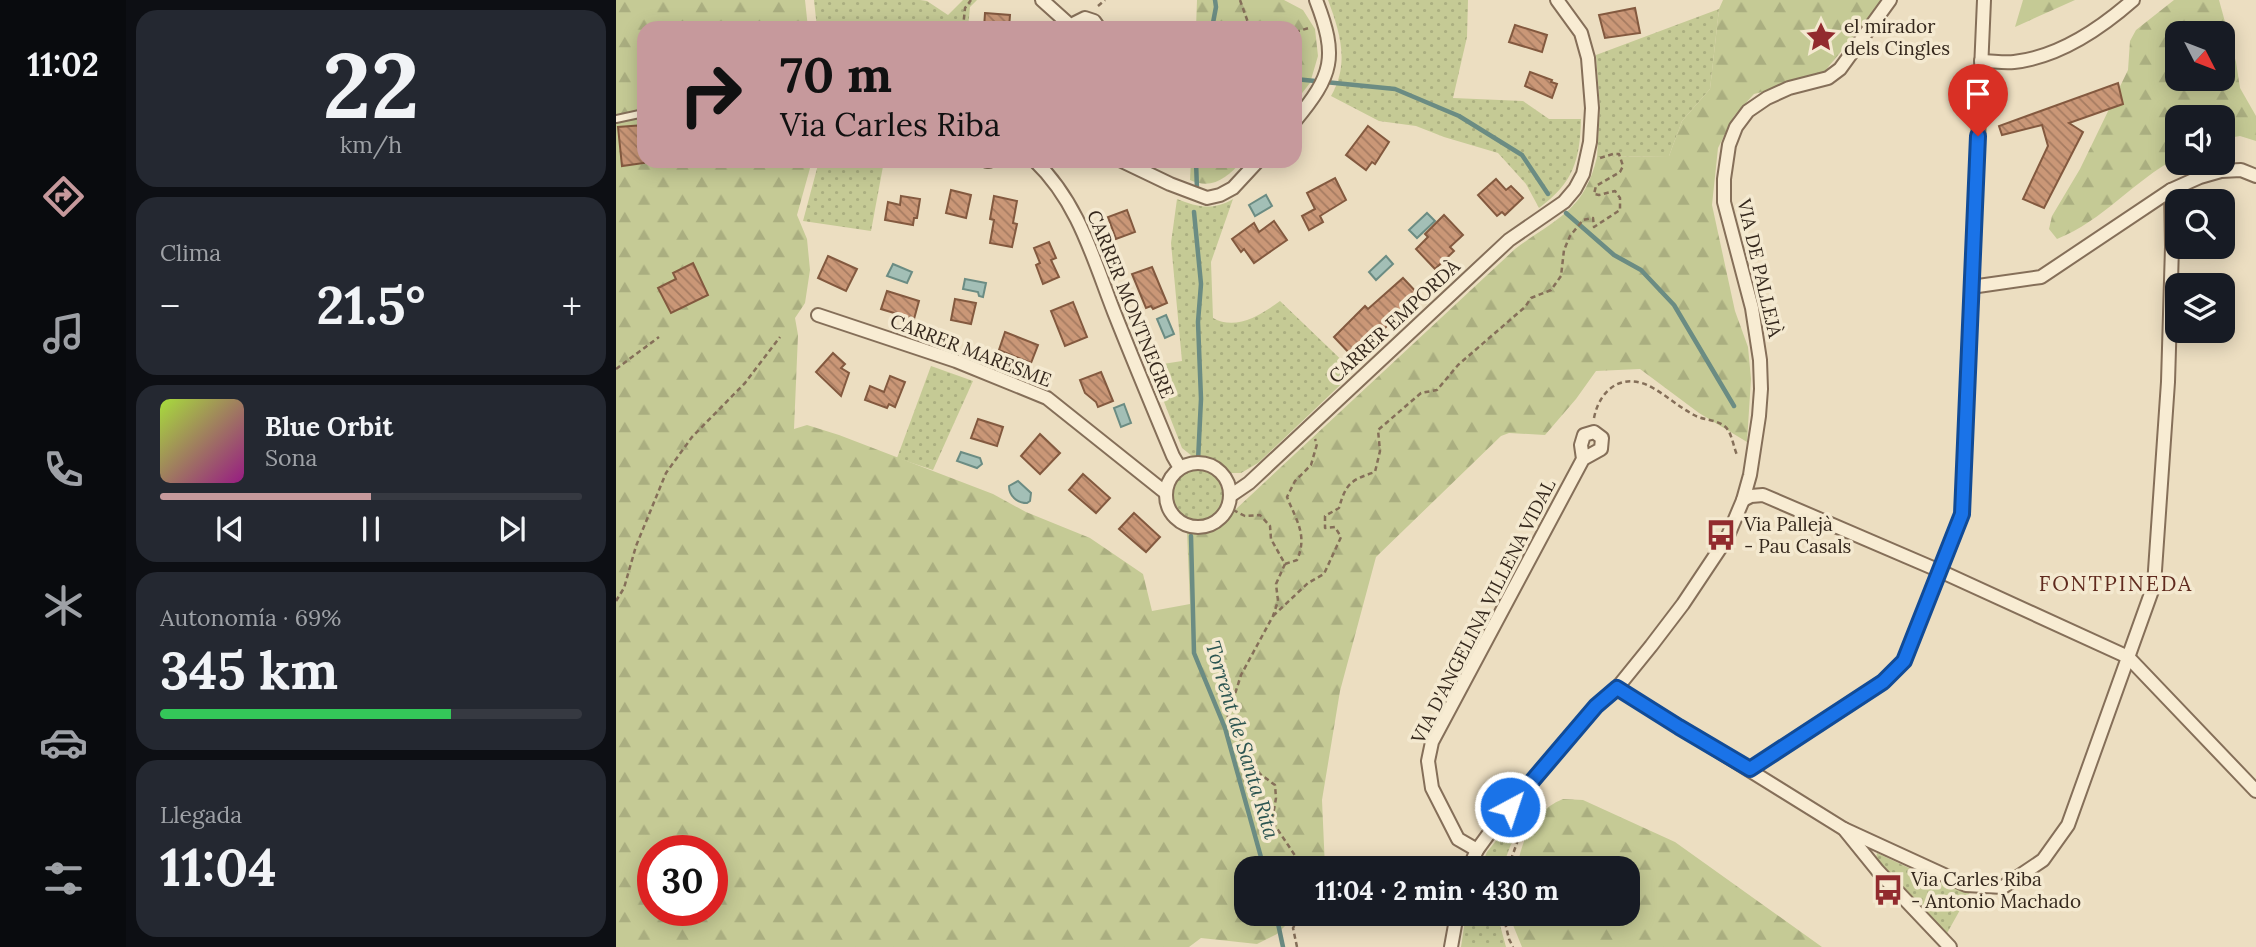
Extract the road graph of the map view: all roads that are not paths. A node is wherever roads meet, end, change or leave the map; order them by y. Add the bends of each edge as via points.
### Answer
1 (1042, 0) edge
2 (1316, 0) edge
3 (1557, 0) edge
4 (1890, 0) edge
5 (1984, 0) edge
6 (2133, 0) edge
7 (1064, 21) edge
8 (1981, 61) junction
9 (1302, 112) edge
10 (637, 114) edge
11 (616, 119) edge
12 (1041, 168) edge
13 (1137, 168) edge
14 (1252, 168) edge
15 (2256, 176) edge
16 (2173, 189) edge
17 (2165, 194) edge
18 (2170, 259) edge
19 (1971, 287) junction
20 (818, 315) dead end
21 (1594, 432) road end
22 (1180, 468) junction
23 (1166, 493) junction
24 (1743, 500) junction
25 (1229, 501) junction
26 (1940, 570) junction
27 (2128, 657) junction
28 (1617, 688) junction
29 (1750, 769) junction
30 (2256, 791) edge
31 (1844, 829) junction
32 (1477, 850) junction
33 (1474, 856) edge
34 (1455, 926) edge
35 (1451, 947) edge
36 (1950, 947) edge

1 - 7 street
2 - 9 street via 1329,43 1328,71 1322,88
3 - 25 street, CARRER EMPORDÀ via 1581,33 1588,58 1590,142 1575,189 1564,202 1509,240
4 - 24 street, VIA DE PALLEJÀ via 1840,69 1828,78 1767,98 1748,111 1729,145 1724,202 1752,308 1760,359 1759,416
5 - 8 street
6 - 8 street via 2108,23 2062,49 2014,62
8 - 19 street
10 - 11 lane
12 - 22 street, CARRER MONTNEGRE via 1084,231
13 - 14 street via 1207,198 1233,188
15 - 16 street via 2241,170 2221,171
17 - 19 street via 2041,277
18 - 27 street via 2168,382 2154,585
19 - 26 street via 1962,514
20 - 23 street, CARRER MARESME via 956,361 1047,398
21 - 32 street, VIA D'ANGELINA VILLENA VIDAL via 1602,439 1601,449 1583,458 1429,751 1429,780 1451,829
22 - 23 street
22 - 25 street via 1210,465 1227,483
23 - 25 street via 1175,518 1197,527 1220,519
24 - 26 street via 1763,495
24 - 28 street, VIA DE PALLEJÀ via 1706,571
26 - 27 street
26 - 29 street via 1904,661 1883,682
27 - 30 street
27 - 31 street via 2068,825 2043,860 2003,887 1966,884
28 - 29 street
28 - 32 street, VIA DE PALLEJÀ via 1596,706
29 - 31 street
31 - 36 street
32 - 33 street, VIA DE PALLEJÀ
34 - 35 street

